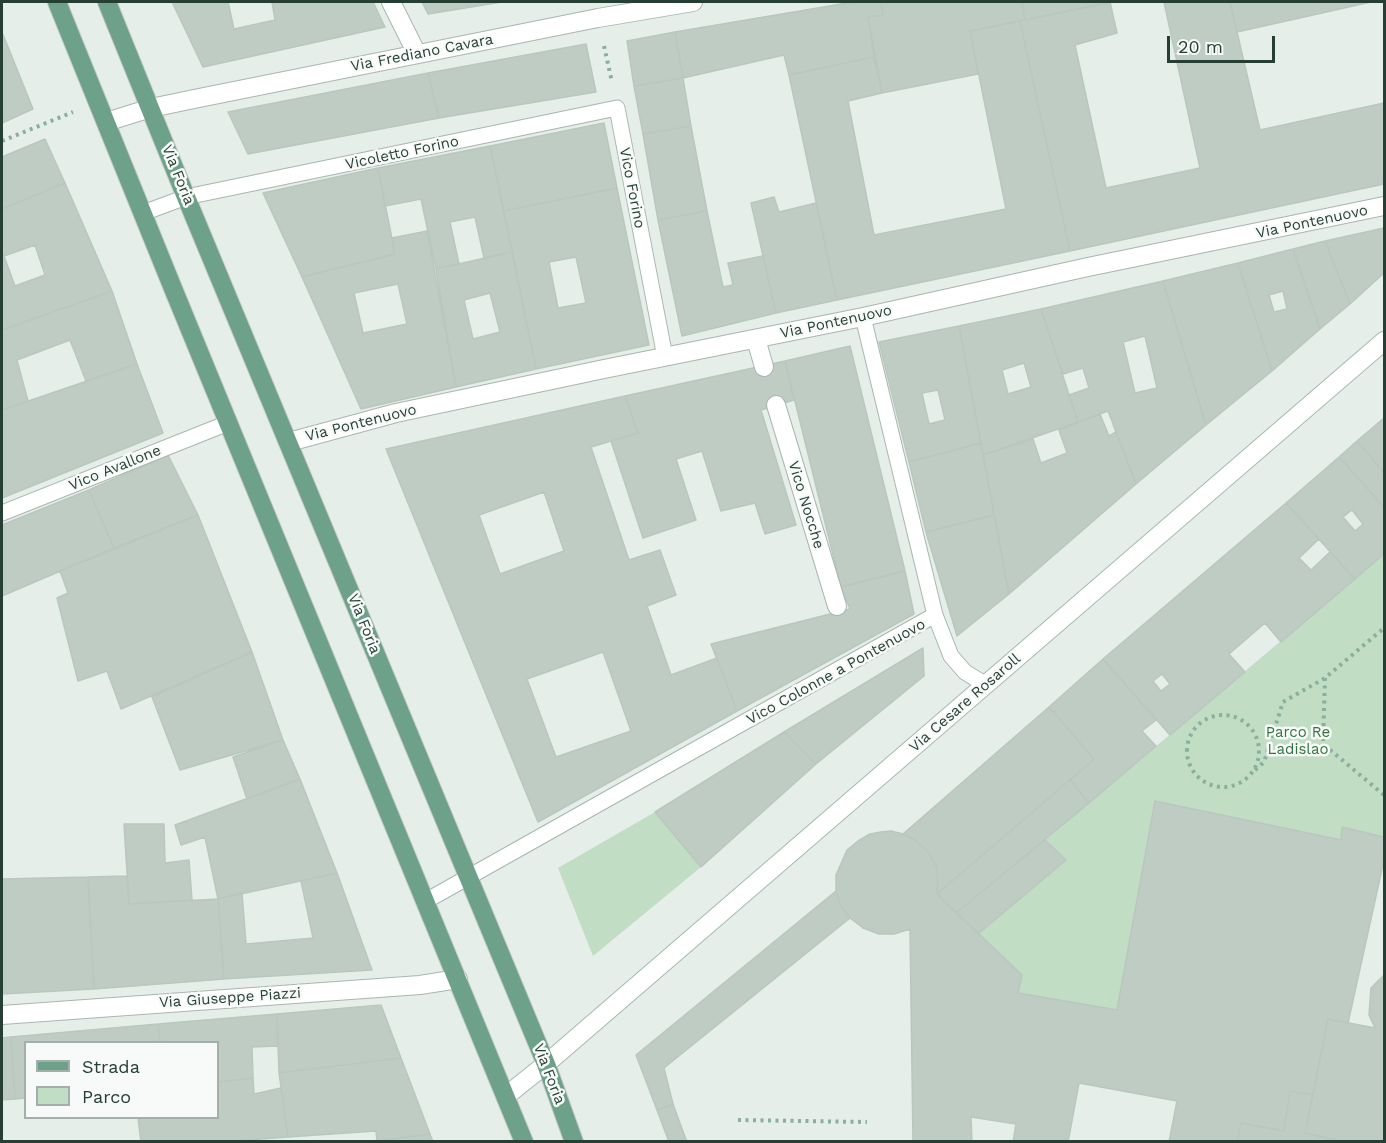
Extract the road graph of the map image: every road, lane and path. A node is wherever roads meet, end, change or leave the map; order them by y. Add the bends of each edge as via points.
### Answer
1 (57, 2) edge
2 (107, 2) edge
3 (391, 2) edge
4 (693, 2) edge
5 (623, 8) edge
6 (598, 18) junction
7 (417, 54) junction
8 (99, 101) junction
9 (152, 108) junction
10 (618, 108) junction
11 (106, 122) junction
12 (2, 141) edge
13 (186, 197) junction
14 (1384, 206) edge
15 (143, 213) junction
16 (863, 317) junction
17 (756, 339) junction
18 (1384, 341) edge
19 (664, 357) junction
20 (764, 366) tunnel mouth
21 (776, 405) tunnel mouth
22 (228, 423) junction
23 (289, 442) junction
24 (2, 513) edge
25 (837, 606) dead end
26 (935, 615) junction
27 (1384, 628) edge
28 (1325, 678) junction
29 (986, 685) junction
30 (1253, 772) junction
31 (1384, 795) edge
32 (469, 878) junction
33 (424, 902) junction
34 (458, 980) junction
35 (2, 1015) edge
36 (546, 1064) junction
37 (506, 1096) junction
38 (738, 1120) dead end
39 (867, 1122) dead end
40 (524, 1142) edge
41 (574, 1142) edge

1 - 8 main road
2 - 9 main road, Via Foria
3 - 7 street
4 - 5 street, Via Frediano Cavara
5 - 6 street, Via Frediano Cavara
6 - 7 street, Via Frediano Cavara
6 - 10 path
7 - 9 street, Via Frediano Cavara
8 - 11 main road
8 - 12 path
9 - 11 street
9 - 13 main road, Via Foria
10 - 13 lane, Vicoletto Forino
10 - 19 lane, Vico Forino
11 - 15 main road
13 - 15 lane, Vicoletto Forino
13 - 23 main road, Via Foria
14 - 16 street, Via Pontenuovo
15 - 22 main road
16 - 17 street, Via Pontenuovo
16 - 26 lane, Vico Colonne a Pontenuovo
17 - 19 street, Via Pontenuovo
17 - 20 street
18 - 29 street, Via Cesare Rosaroll
19 - 23 street, Via Pontenuovo via 396,414
21 - 25 street, Vico Nocche
22 - 24 lane, Vico Avallone
22 - 33 main road
23 - 32 main road, Via Foria
26 - 29 lane via 951,656 965,672
26 - 32 lane, Vico Colonne a Pontenuovo
27 - 28 path
28 - 30 path via 1283,702 1264,762
28 - 31 path via 1323,744
29 - 36 street, Via Cesare Rosaroll
30 - 30 path via 1233,786 1208,785 1190,769 1186,758 1190,734 1198,724 1217,715 1238,718 1254,731 1258,742
32 - 33 lane, Vico Colonne a Pontenuovo
32 - 36 main road, Via Foria
33 - 34 main road
34 - 35 street, Via Giuseppe Piazzi
34 - 37 main road
36 - 37 street, Via Cesare Rosaroll
36 - 41 main road, Via Foria
37 - 40 main road
38 - 39 path

